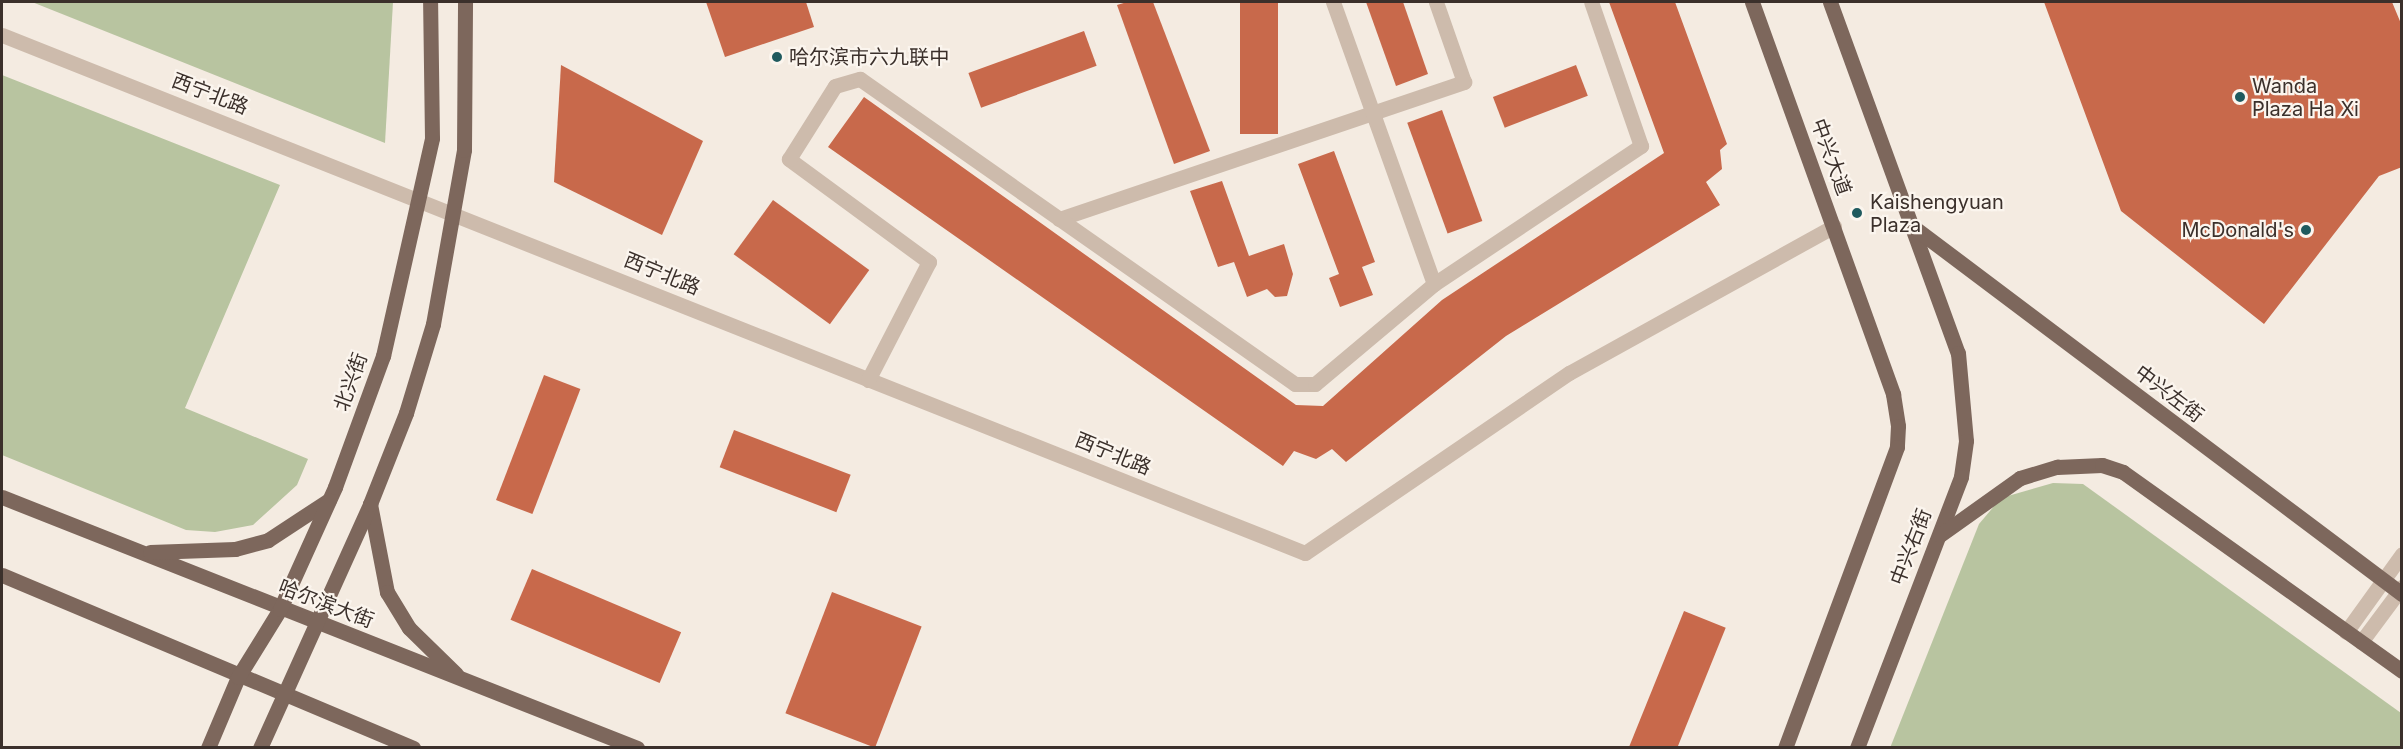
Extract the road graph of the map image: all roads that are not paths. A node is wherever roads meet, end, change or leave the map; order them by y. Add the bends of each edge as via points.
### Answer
1 (430, 2) edge
2 (465, 2) edge
3 (1334, 2) edge
4 (1436, 2) edge
5 (1591, 2) edge
6 (1752, 2) edge
7 (1830, 2) edge
8 (2, 35) edge
9 (1373, 113) junction
10 (420, 200) junction
11 (454, 213) junction
12 (1059, 219) junction
13 (1834, 226) junction
14 (1911, 226) junction
15 (1434, 284) junction
16 (868, 380) junction
17 (2, 497) edge
18 (329, 500) junction
19 (370, 504) junction
20 (1938, 537) junction
21 (144, 552) junction
22 (2402, 554) edge
23 (2, 575) edge
24 (2382, 581) junction
25 (2400, 591) edge
26 (280, 609) junction
27 (319, 624) junction
28 (2346, 632) junction
29 (2361, 642) junction
30 (2402, 671) edge
31 (237, 677) junction
32 (460, 678) junction
33 (284, 696) junction
34 (208, 747) edge
35 (260, 747) edge
36 (413, 747) edge
37 (636, 747) edge
38 (1785, 747) edge
39 (1857, 747) edge

1 - 10 main road, 北兴街 via 432,138
2 - 11 main road via 468,103
3 - 9 street
4 - 9 street via 1464,81
5 - 15 street via 1641,146
6 - 13 main road, 中兴大道
7 - 14 main road
8 - 10 street, 西宁北路
9 - 12 street
9 - 15 street
10 - 11 street, 西宁北路
10 - 18 main road, 北兴街 via 383,356
11 - 16 street, 西宁北路
11 - 19 main road via 419,374
12 - 15 street via 1295,384 1315,384
12 - 16 street via 860,79 835,86 789,159 929,262
13 - 16 street, 西宁北路 via 1569,373 1305,553
13 - 38 main road, 中兴大道 via 1893,394 1897,447
14 - 20 main road, 中兴右街 via 1958,353 1966,441 1961,477
14 - 24 main road, 中兴左街
17 - 21 main road, 哈尔滨大街
18 - 21 main road via 257,543 235,549
18 - 26 main road, 北兴街
19 - 27 main road
19 - 32 main road via 387,592 409,628
20 - 28 main road via 2019,478 2057,467 2102,465 2123,472
20 - 39 main road, 中兴右街
21 - 26 main road, 哈尔滨大街
22 - 24 street
23 - 31 main road
24 - 25 main road, 中兴左街
24 - 28 street
25 - 29 street
26 - 27 main road, 哈尔滨大街
26 - 31 main road, 北兴街
27 - 32 main road, 哈尔滨大街
27 - 33 main road
28 - 29 main road
29 - 30 main road
31 - 33 main road
31 - 34 main road, 北兴街
32 - 37 main road, 哈尔滨大街
33 - 35 main road
33 - 36 main road

